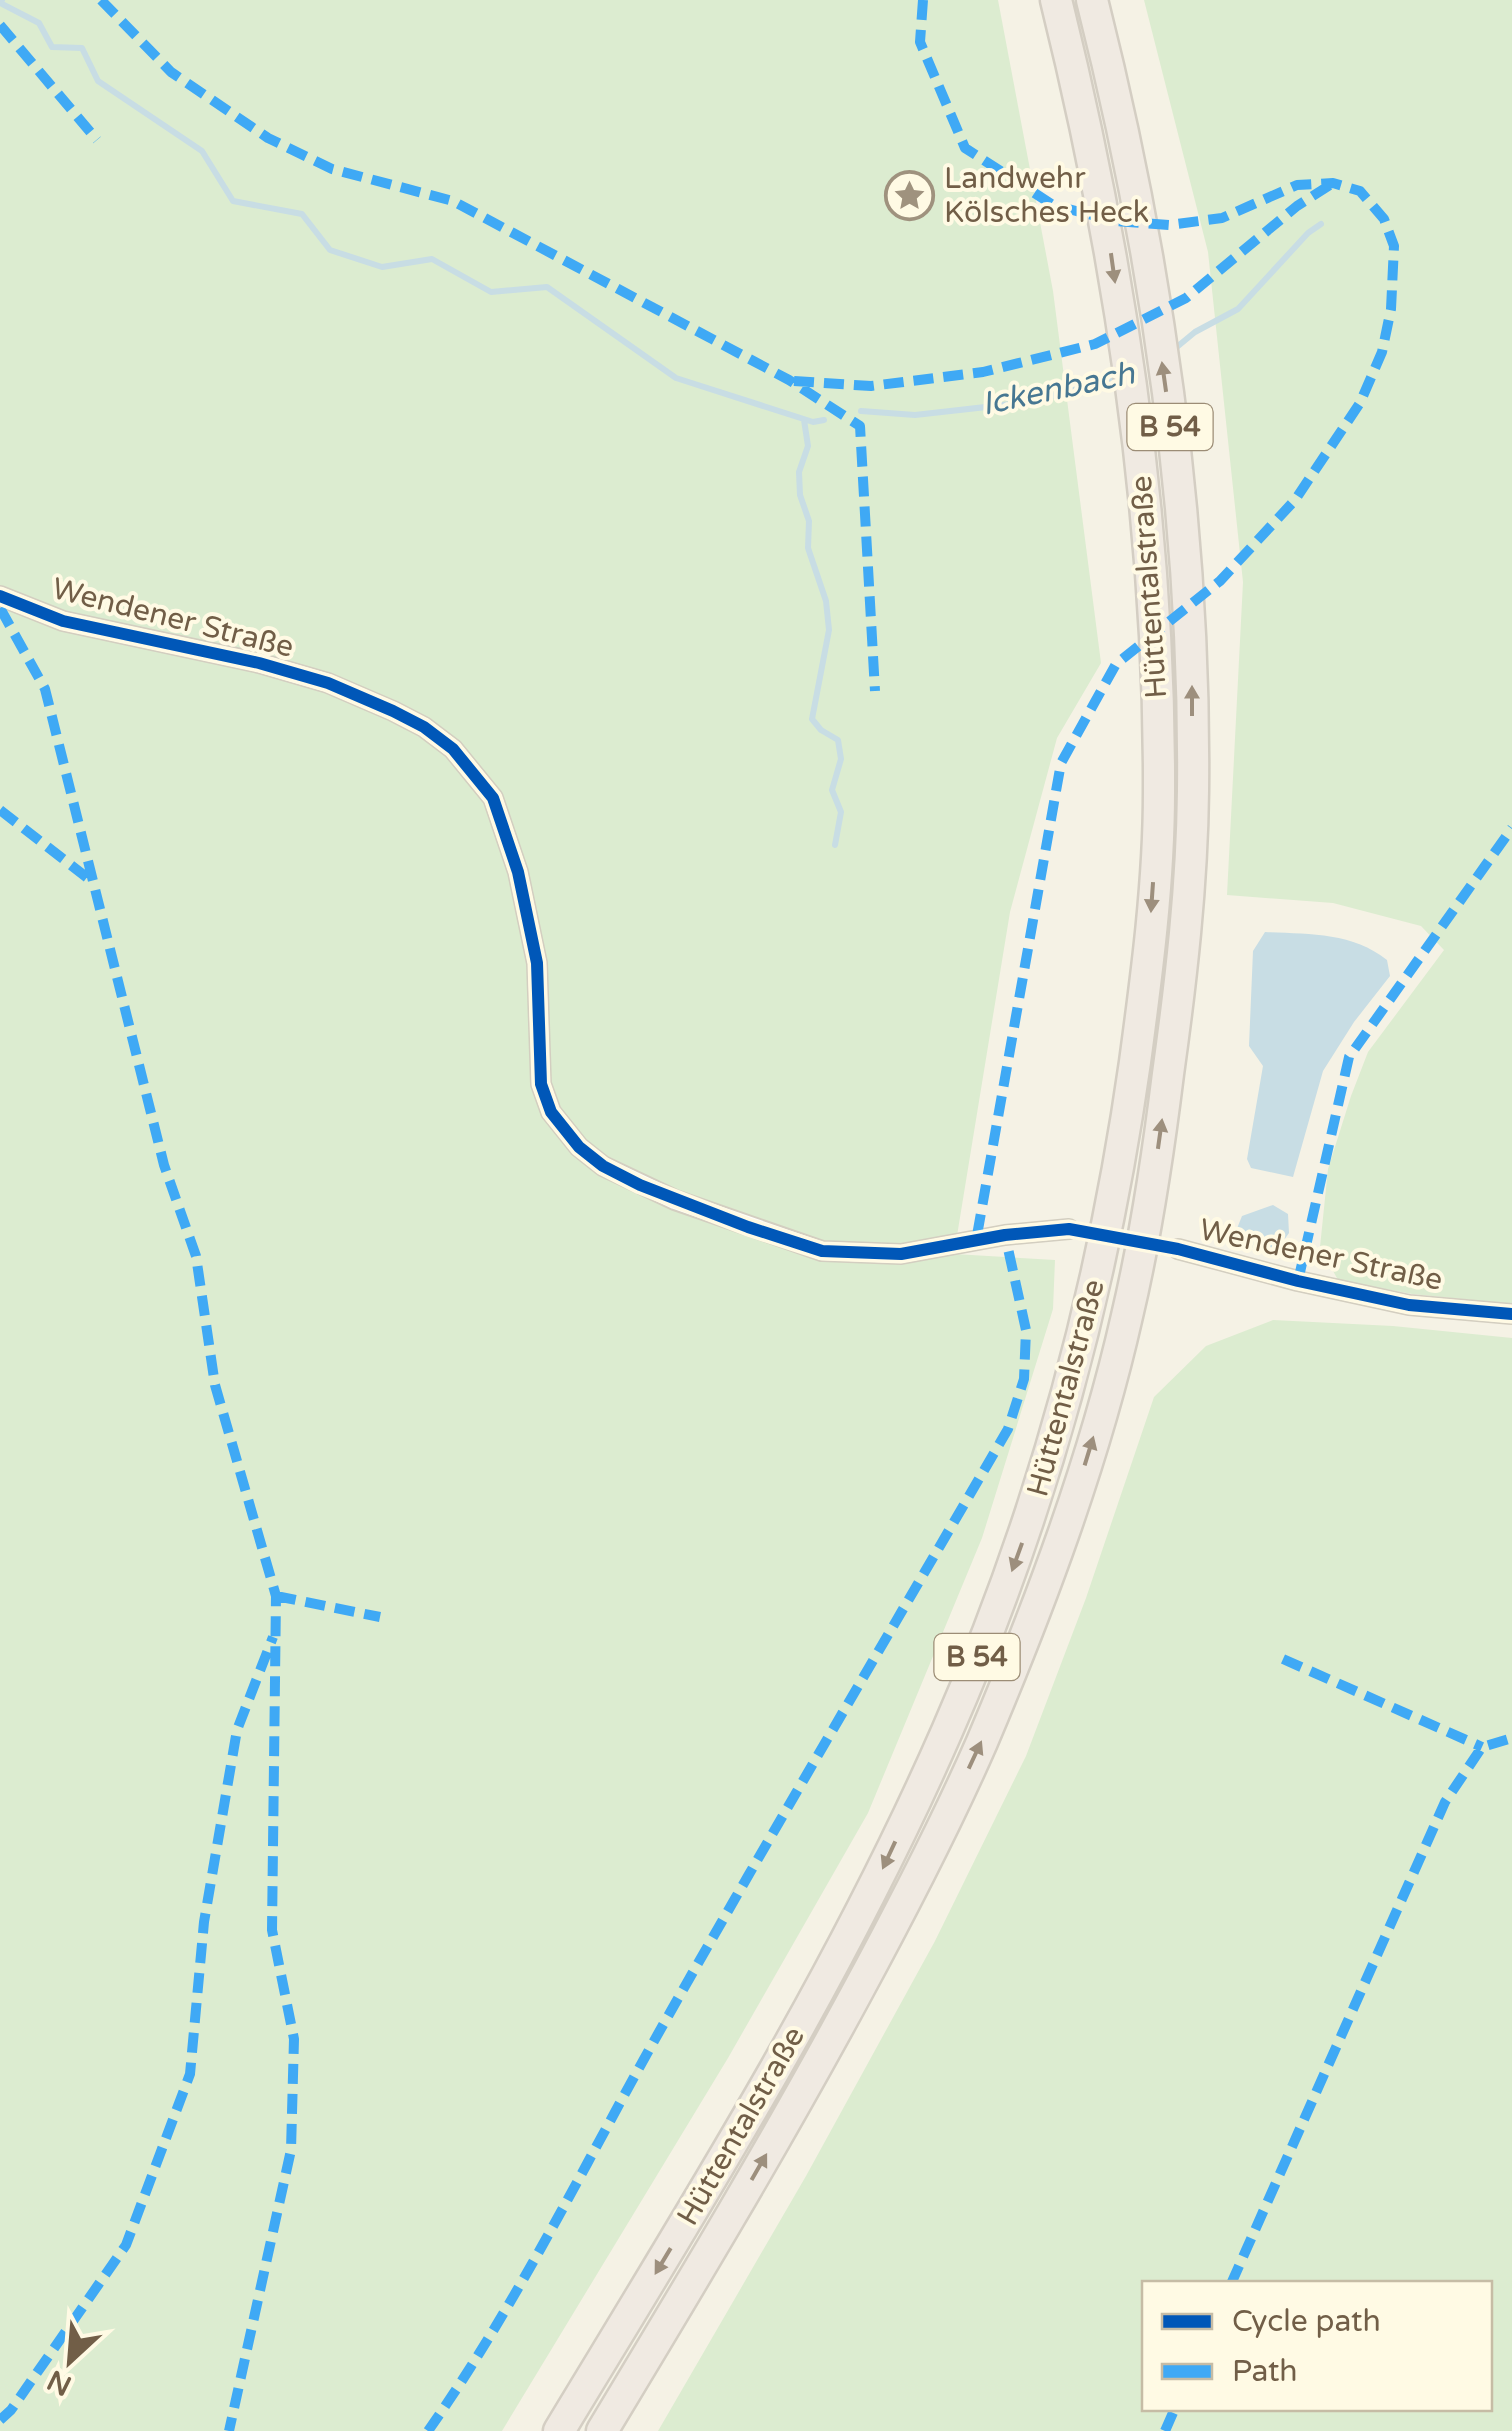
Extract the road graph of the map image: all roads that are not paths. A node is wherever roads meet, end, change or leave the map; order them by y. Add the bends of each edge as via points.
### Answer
1 (1056, 0) edge
2 (1092, 0) edge
3 (0, 596) edge
4 (1069, 1229) tunnel mouth
5 (1178, 1250) tunnel mouth
6 (1512, 1314) edge
7 (559, 2431) edge
8 (602, 2431) edge

1 -> 7 highway, Hüttentalstraße / B 54 via 1107,230 1131,393 1158,683 1159,800 1146,978 1092,1305 1017,1558 948,1731 775,2071
8 -> 2 highway, Hüttentalstraße / B 54 via 803,2092 905,1904 980,1746 1050,1570 1128,1316 1181,982 1193,798 1190,644 1169,418 1140,224
3 - 4 street, Wendener Straße via 63,621 328,683 424,727 453,749 493,798 518,872 537,963 541,1084 551,1112 603,1166 676,1200 822,1250 901,1254
5 - 6 street, Wendener Straße via 1409,1305

